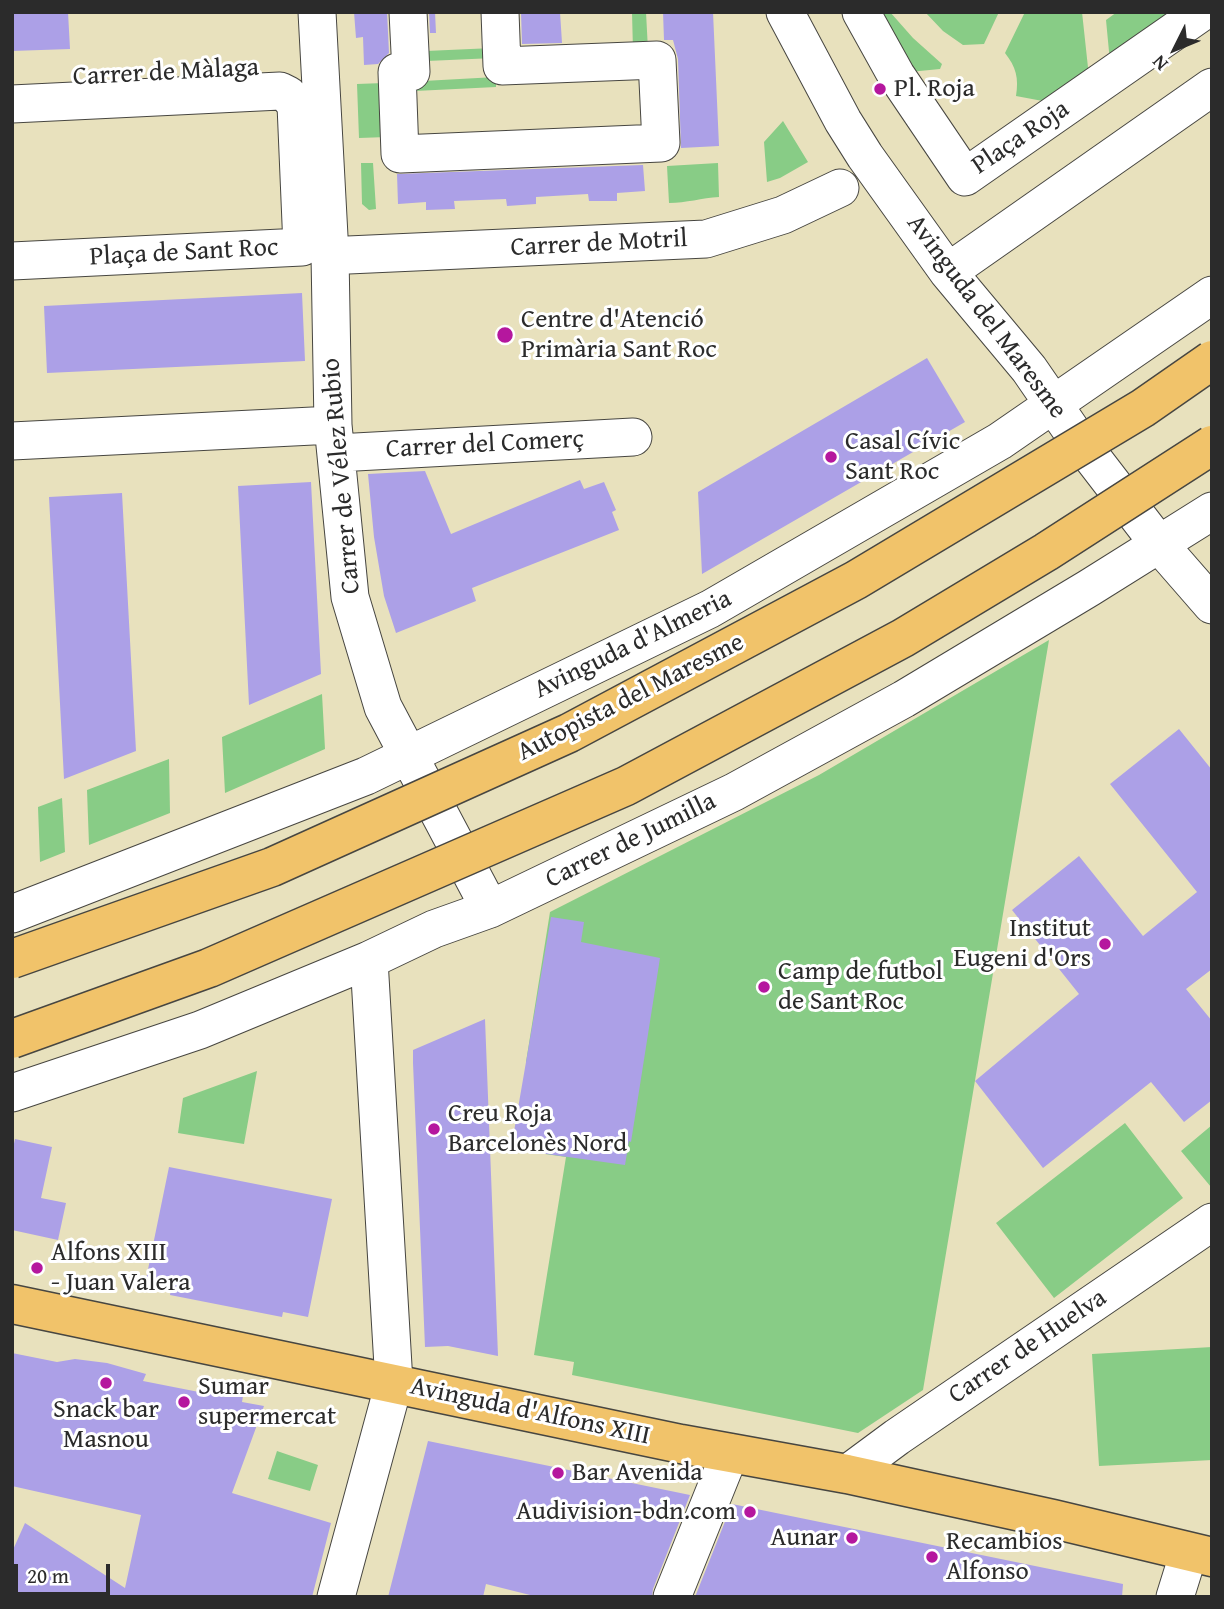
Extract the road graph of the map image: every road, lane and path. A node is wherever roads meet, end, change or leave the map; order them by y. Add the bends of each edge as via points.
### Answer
1 (317, 12) edge
2 (408, 12) edge
3 (500, 12) edge
4 (785, 12) edge
5 (861, 12) edge
6 (1202, 12) edge
7 (320, 68) junction
8 (12, 81) edge
9 (1212, 87) edge
10 (12, 104) edge
11 (841, 188) dead end
12 (348, 255) dead end
13 (12, 261) edge
14 (948, 272) junction
15 (1212, 295) edge
16 (1212, 360) edge
17 (1053, 402) junction
18 (634, 437) dead end
19 (335, 439) junction
20 (12, 441) edge
21 (1212, 445) edge
22 (1212, 512) edge
23 (1158, 543) junction
24 (1212, 605) edge
25 (408, 755) junction
26 (490, 909) junction
27 (12, 914) edge
28 (12, 959) edge
29 (369, 960) junction
30 (12, 1039) edge
31 (12, 1093) edge
32 (1212, 1222) edge
33 (12, 1304) edge
34 (394, 1383) junction
35 (730, 1453) junction
36 (846, 1475) junction
37 (1200, 1554) edge
38 (336, 1597) edge
39 (672, 1597) edge
40 (1175, 1597) edge

1 - 7 street, Carrer de Vélez Rubio
2 - 3 street via 411,72 397,72 400,154 661,144 657,60 502,66
4 - 14 street, Avinguda del Maresme via 843,121
5 - 6 street, Plaça Roja via 896,75 965,177
7 - 8 street, Carrer de Màlaga
7 - 19 street, Carrer de Vélez Rubio
9 - 14 street
10 - 13 street, Plaça de Sant Roc via 280,91 289,95 296,105 302,247
11 - 12 street, Carrer de Motril via 783,215 706,239
14 - 17 street, Avinguda del Maresme
15 - 17 street, Avinguda d'Almeria
16 - 28 main road, Autopista del Maresme, bridge via 1143,408 856,580 569,733 272,867
17 - 23 street, Avinguda del Maresme
17 - 25 street, Avinguda d'Almeria via 1000,441 710,609
18 - 19 street, Carrer del Comerç
19 - 20 street, Carrer del Comerç
19 - 25 street, Carrer de Vélez Rubio via 350,597 383,707
21 - 30 main road, bridge via 903,638 626,786 209,968
22 - 23 street, Carrer de Jumilla
23 - 24 street, Avinguda del Maresme
23 - 26 street, Carrer de Jumilla via 892,706 734,792
25 - 26 street, Carrer de Vélez Rubio
25 - 27 street, Avinguda d'Almeria via 366,776
26 - 29 street, Carrer de Jumilla via 433,929
29 - 31 street, Carrer de Jumilla via 200,1030
29 - 34 street
32 - 36 street, Carrer de Huelva
33 - 34 main road, Avinguda d'Alfons XIII
34 - 35 main road, Avinguda d'Alfons XIII
34 - 38 street
35 - 36 main road, Avinguda d'Alfons XIII
35 - 39 street
36 - 37 main road, Avinguda d'Alfons XIII
37 - 40 street

